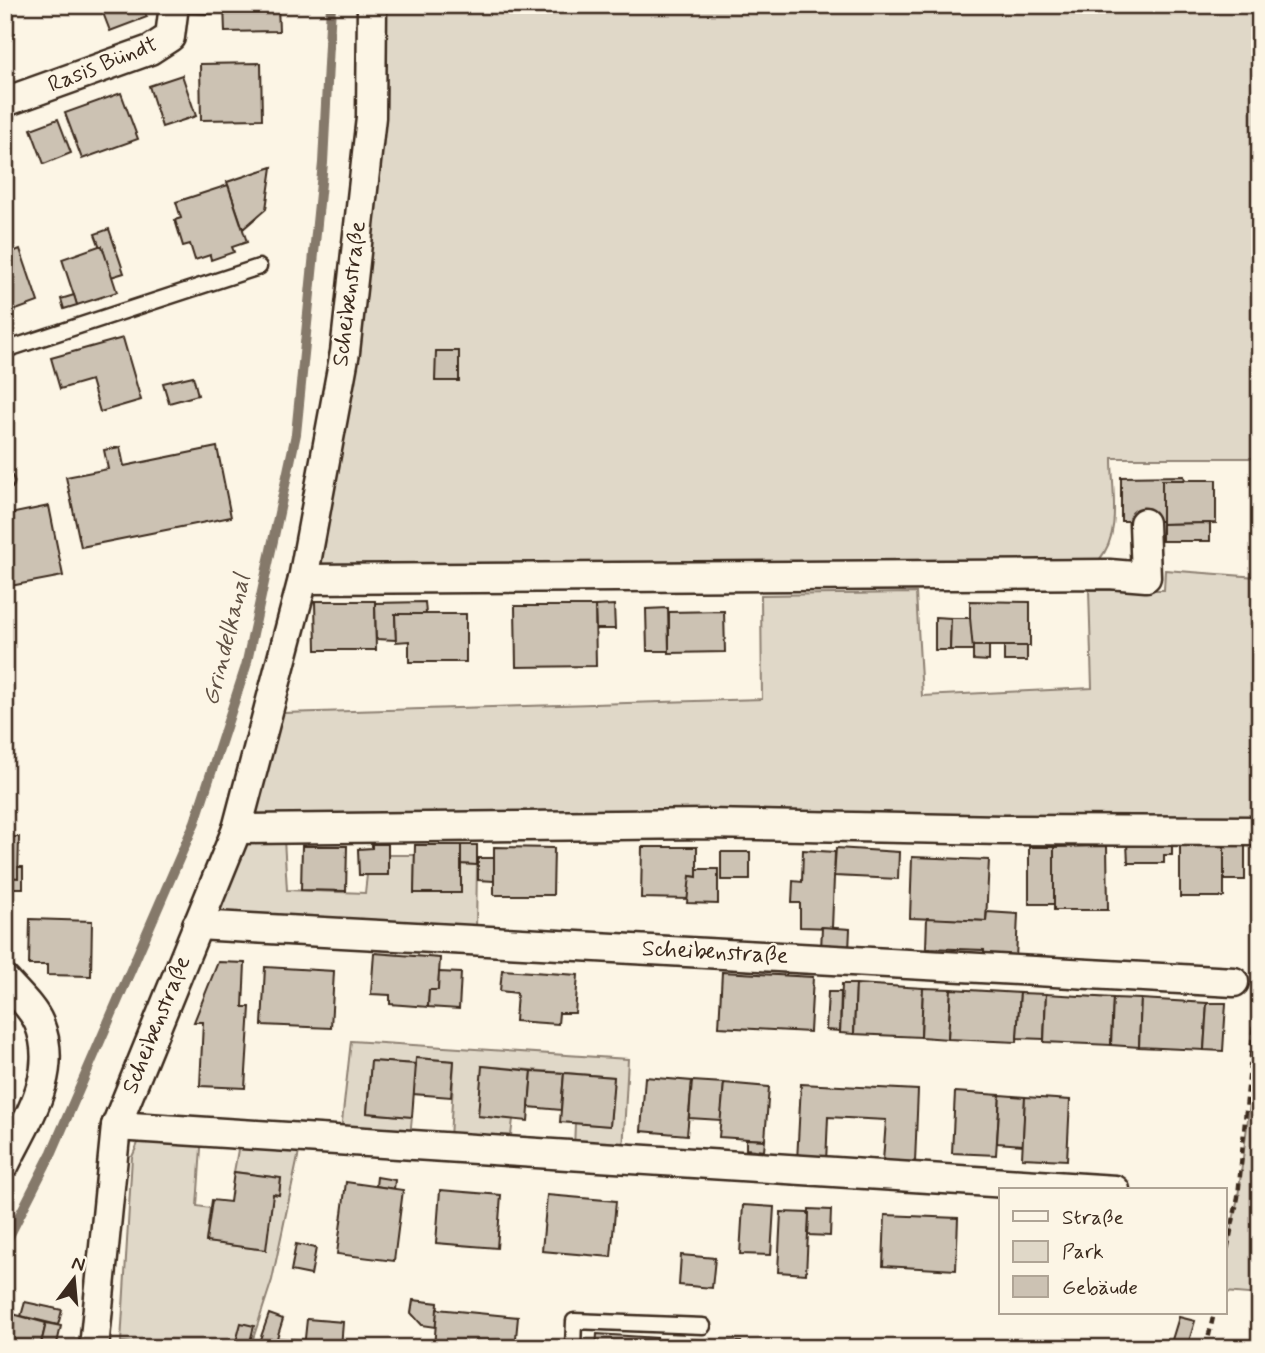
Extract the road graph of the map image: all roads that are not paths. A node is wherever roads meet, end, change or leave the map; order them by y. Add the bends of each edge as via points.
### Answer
1 (174, 5) edge
2 (372, 5) edge
3 (5, 102) edge
4 (259, 267) dead end
5 (5, 350) edge
6 (1144, 523) dead end
7 (303, 579) junction
8 (237, 828) junction
9 (1260, 831) edge
10 (197, 925) junction
11 (5, 981) edge
12 (1250, 982) edge
13 (116, 1126) junction
14 (8, 1154) edge
15 (1084, 1188) edge
16 (703, 1326) dead end
17 (94, 1348) edge
18 (573, 1348) edge

1 - 3 street, Rasis Bündt via 170,37 150,50
2 - 7 street, Scheibenstraße via 372,117 345,352
4 - 5 lane
6 - 7 street via 1146,577
7 - 8 street, Scheibenstraße
8 - 9 street via 708,824
8 - 10 street, Scheibenstraße
10 - 12 street, Scheibenstraße
10 - 13 street, Scheibenstraße
11 - 14 street via 38,1021 48,1056 45,1084
13 - 15 street, Scheibenstraße
13 - 17 street, Scheibenstraße
16 - 18 lane via 574,1321

